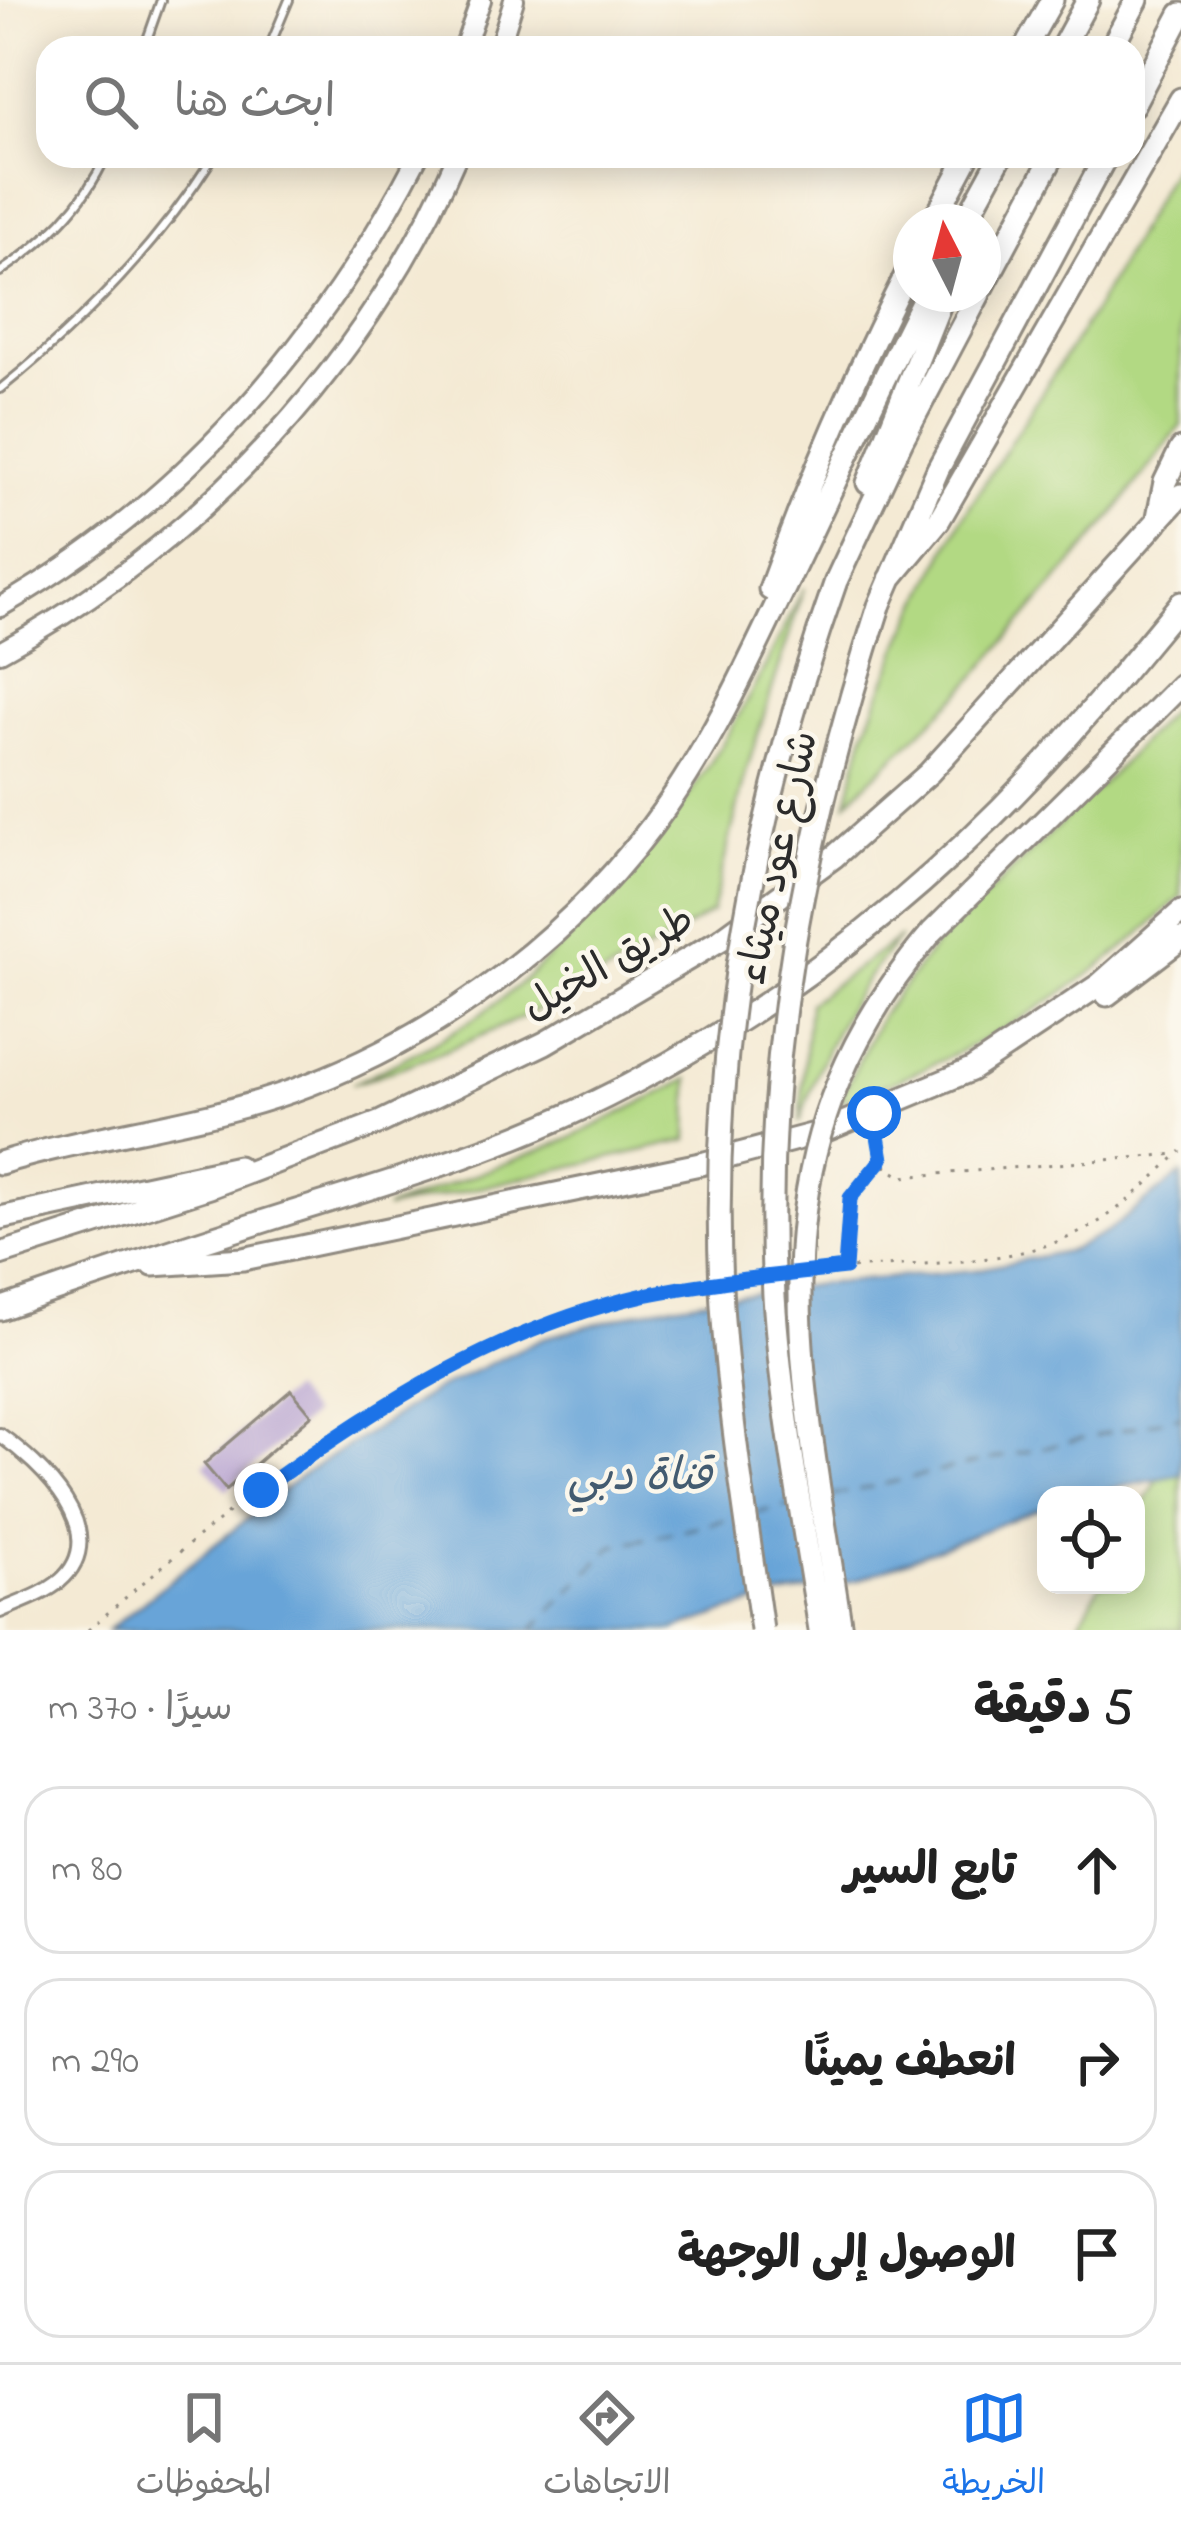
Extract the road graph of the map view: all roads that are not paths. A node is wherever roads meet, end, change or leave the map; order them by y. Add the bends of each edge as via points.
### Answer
1 (161, 0) edge
2 (289, 0) edge
3 (481, 0) edge
4 (514, 0) edge
5 (1052, 0) edge
6 (1088, 0) edge
7 (1137, 0) edge
8 (1181, 14) edge
9 (148, 36) edge
10 (274, 36) edge
11 (468, 36) edge
12 (503, 36) edge
13 (1032, 36) edge
14 (1068, 36) edge
15 (1118, 36) edge
16 (1145, 82) edge
17 (1179, 106) edge
18 (1145, 165) edge
19 (100, 168) edge
20 (206, 168) edge
21 (411, 168) edge
22 (452, 168) edge
23 (962, 168) edge
24 (994, 168) edge
25 (1007, 168) edge
26 (1047, 168) edge
27 (1100, 168) edge
28 (1143, 168) edge
29 (943, 204) edge
30 (975, 204) edge
31 (989, 204) edge
32 (1001, 253) edge
33 (0, 272) edge
34 (893, 301) edge
35 (917, 312) edge
36 (936, 312) edge
37 (970, 312) edge
38 (0, 388) edge
39 (1181, 449) edge
40 (1181, 494) edge
41 (1156, 524) junction
42 (840, 571) junction
43 (890, 578) junction
44 (1181, 603) edge
45 (0, 608) edge
46 (0, 652) edge
47 (753, 653) junction
48 (1181, 686) edge
49 (1181, 912) edge
50 (1181, 939) edge
51 (971, 1070) junction
52 (280, 1162) junction
53 (0, 1163) edge
54 (0, 1217) edge
55 (0, 1254) edge
56 (123, 1266) junction
57 (0, 1309) edge
58 (0, 1436) edge
59 (0, 1611) edge
60 (762, 1630) edge
61 (820, 1630) edge
62 (841, 1630) edge

1 - 9 lane
2 - 10 lane
3 - 11 main road
4 - 12 main road
5 - 13 highway
6 - 14 highway
7 - 15 highway
8 - 16 highway
17 - 18 highway
19 - 33 lane via 60,225
20 - 38 lane via 130,270
21 - 45 main road via 333,300 245,410 132,516
22 - 46 main road via 380,299 266,444 128,568
23 - 29 highway
24 - 30 highway
25 - 31 highway
26 - 32 highway, شارع عود ميثاء
27 - 43 highway, شارع عود ميثاء via 938,469
28 - 43 highway via 939,520
34 - 47 highway via 800,506
35 - 47 highway
36 - 42 highway
37 - 42 highway, شارع عود ميثاء
39 - 41 highway
40 - 41 highway, طريق الخيل
41 - 52 highway, طريق الخيل via 929,772 760,914 527,1052
42 - 60 highway, شارع عود ميثاء, bridge via 767,802 723,1092 722,1303
43 - 61 highway, شارع عود ميثاء, bridge via 843,720 800,896 774,1096 774,1298
44 - 56 highway via 980,829 856,938 725,1030 509,1140
47 - 53 highway via 676,791 592,895 491,984 308,1086
48 - 62 highway, bridge via 903,966 855,1040 821,1122 802,1209 800,1297
49 - 51 highway via 1099,985
50 - 51 highway via 1023,1051
51 - 56 highway via 874,1113 705,1162 243,1259
52 - 54 highway
52 - 55 highway, طريق الخيل
56 - 57 highway
58 - 59 street via 50,1481 74,1515 79,1539 74,1563 58,1582

